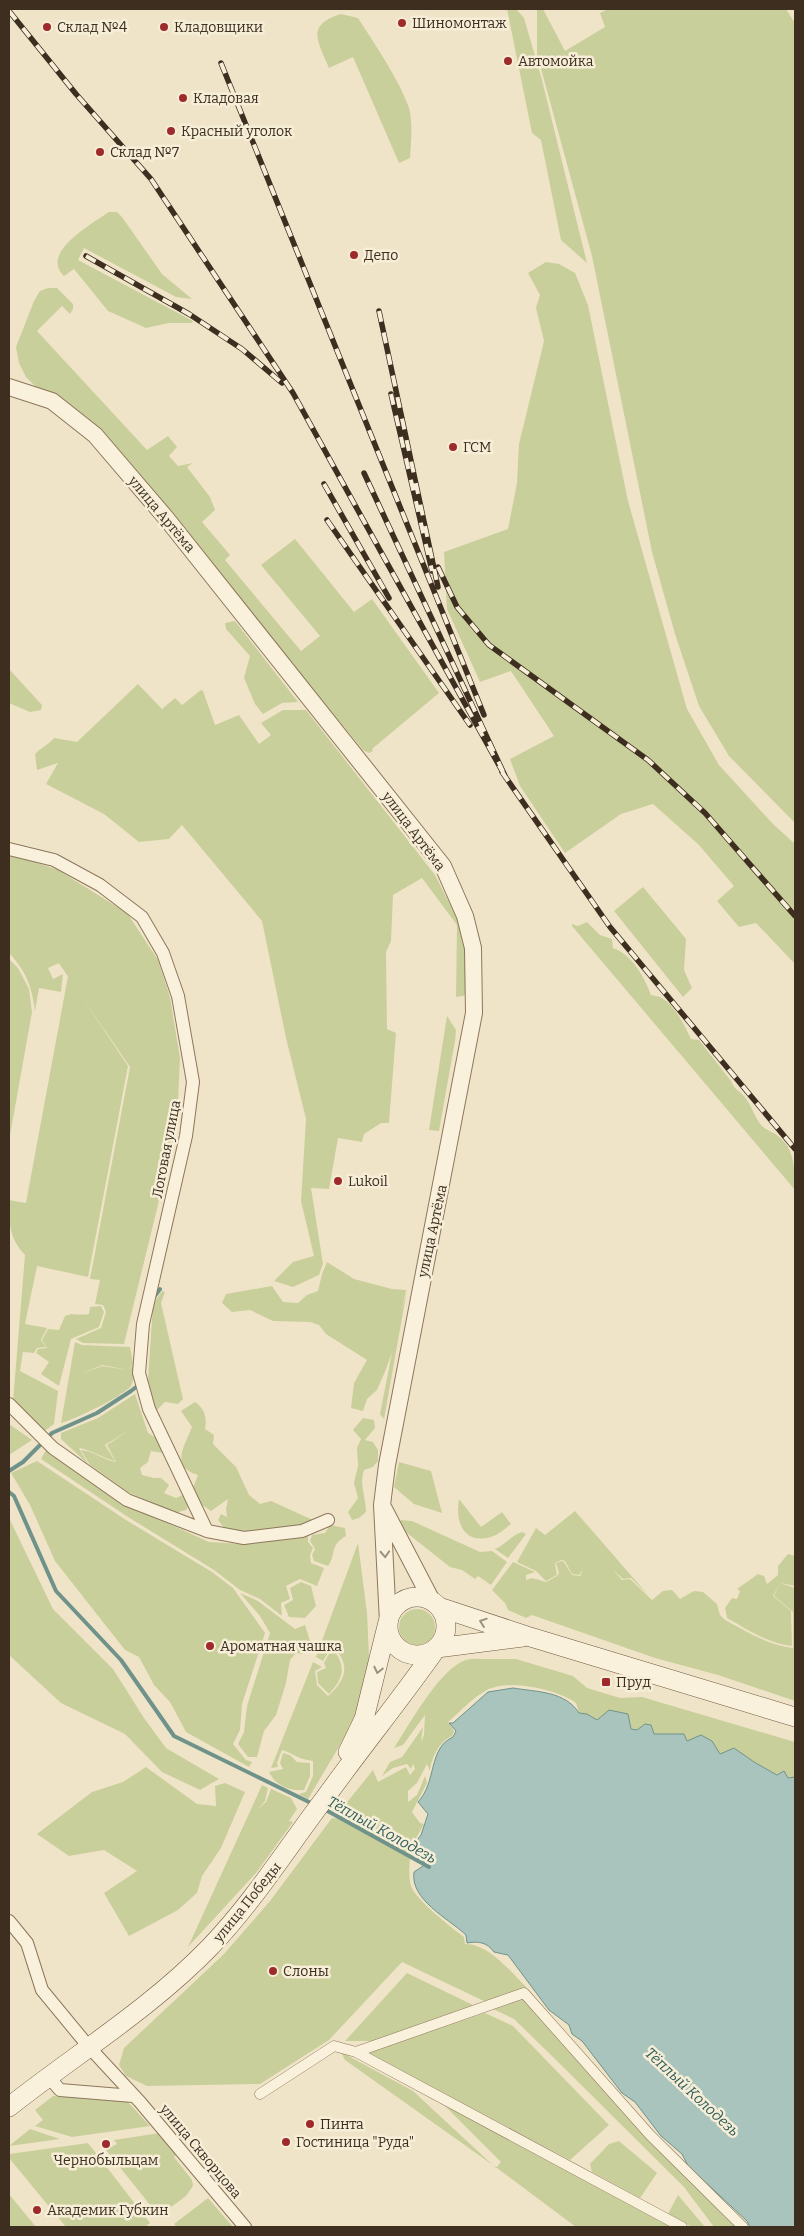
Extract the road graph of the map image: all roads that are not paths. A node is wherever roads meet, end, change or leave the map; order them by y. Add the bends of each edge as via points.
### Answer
1 (9, 387) edge
2 (9, 849) edge
3 (9, 1404) edge
4 (382, 1505) junction
5 (328, 1520) dead end
6 (207, 1530) junction
7 (436, 1604) junction
8 (388, 1622) junction
9 (527, 1636) junction
10 (436, 1649) junction
11 (795, 1717) edge
12 (324, 1799) junction
13 (9, 1921) edge
14 (89, 2047) junction
15 (356, 2052) junction
16 (48, 2076) junction
17 (260, 2094) dead end
18 (133, 2096) junction
19 (9, 2107) edge
20 (245, 2227) edge
21 (682, 2227) edge
22 (743, 2227) edge

1 - 4 street, улица Артёма via 52,401 95,435 166,518 443,866 464,916 474,948 474,1013
2 - 6 street, Логовая улица via 54,860 100,885 142,917 163,953 178,996 193,1082 186,1136 143,1324 139,1373 149,1409
3 - 6 street via 53,1448 127,1500
4 - 7 street
4 -> 8 street, улица Артёма
5 - 6 street via 302,1530 244,1538
7 - 8 main road via 424,1598 406,1599 394,1609
9 -> 7 main road
7 - 10 main road via 447,1624 443,1642
8 - 10 main road via 388,1633 399,1650 418,1656
8 -> 12 main road via 364,1719
9 - 10 main road
9 - 11 main road
10 - 12 main road, улица Победы
12 - 14 main road, улица Победы via 266,1881 210,1947 151,2001
13 - 14 street, улица Скворцова via 27,1943 42,1990
14 - 16 main road, улица Победы
14 - 18 street, улица Скворцова
15 - 17 street via 334,2046
15 - 21 street
15 - 22 street via 524,1993 650,2135
16 - 18 street via 60,2090
16 - 19 main road, улица Победы
18 - 20 street, улица Скворцова

